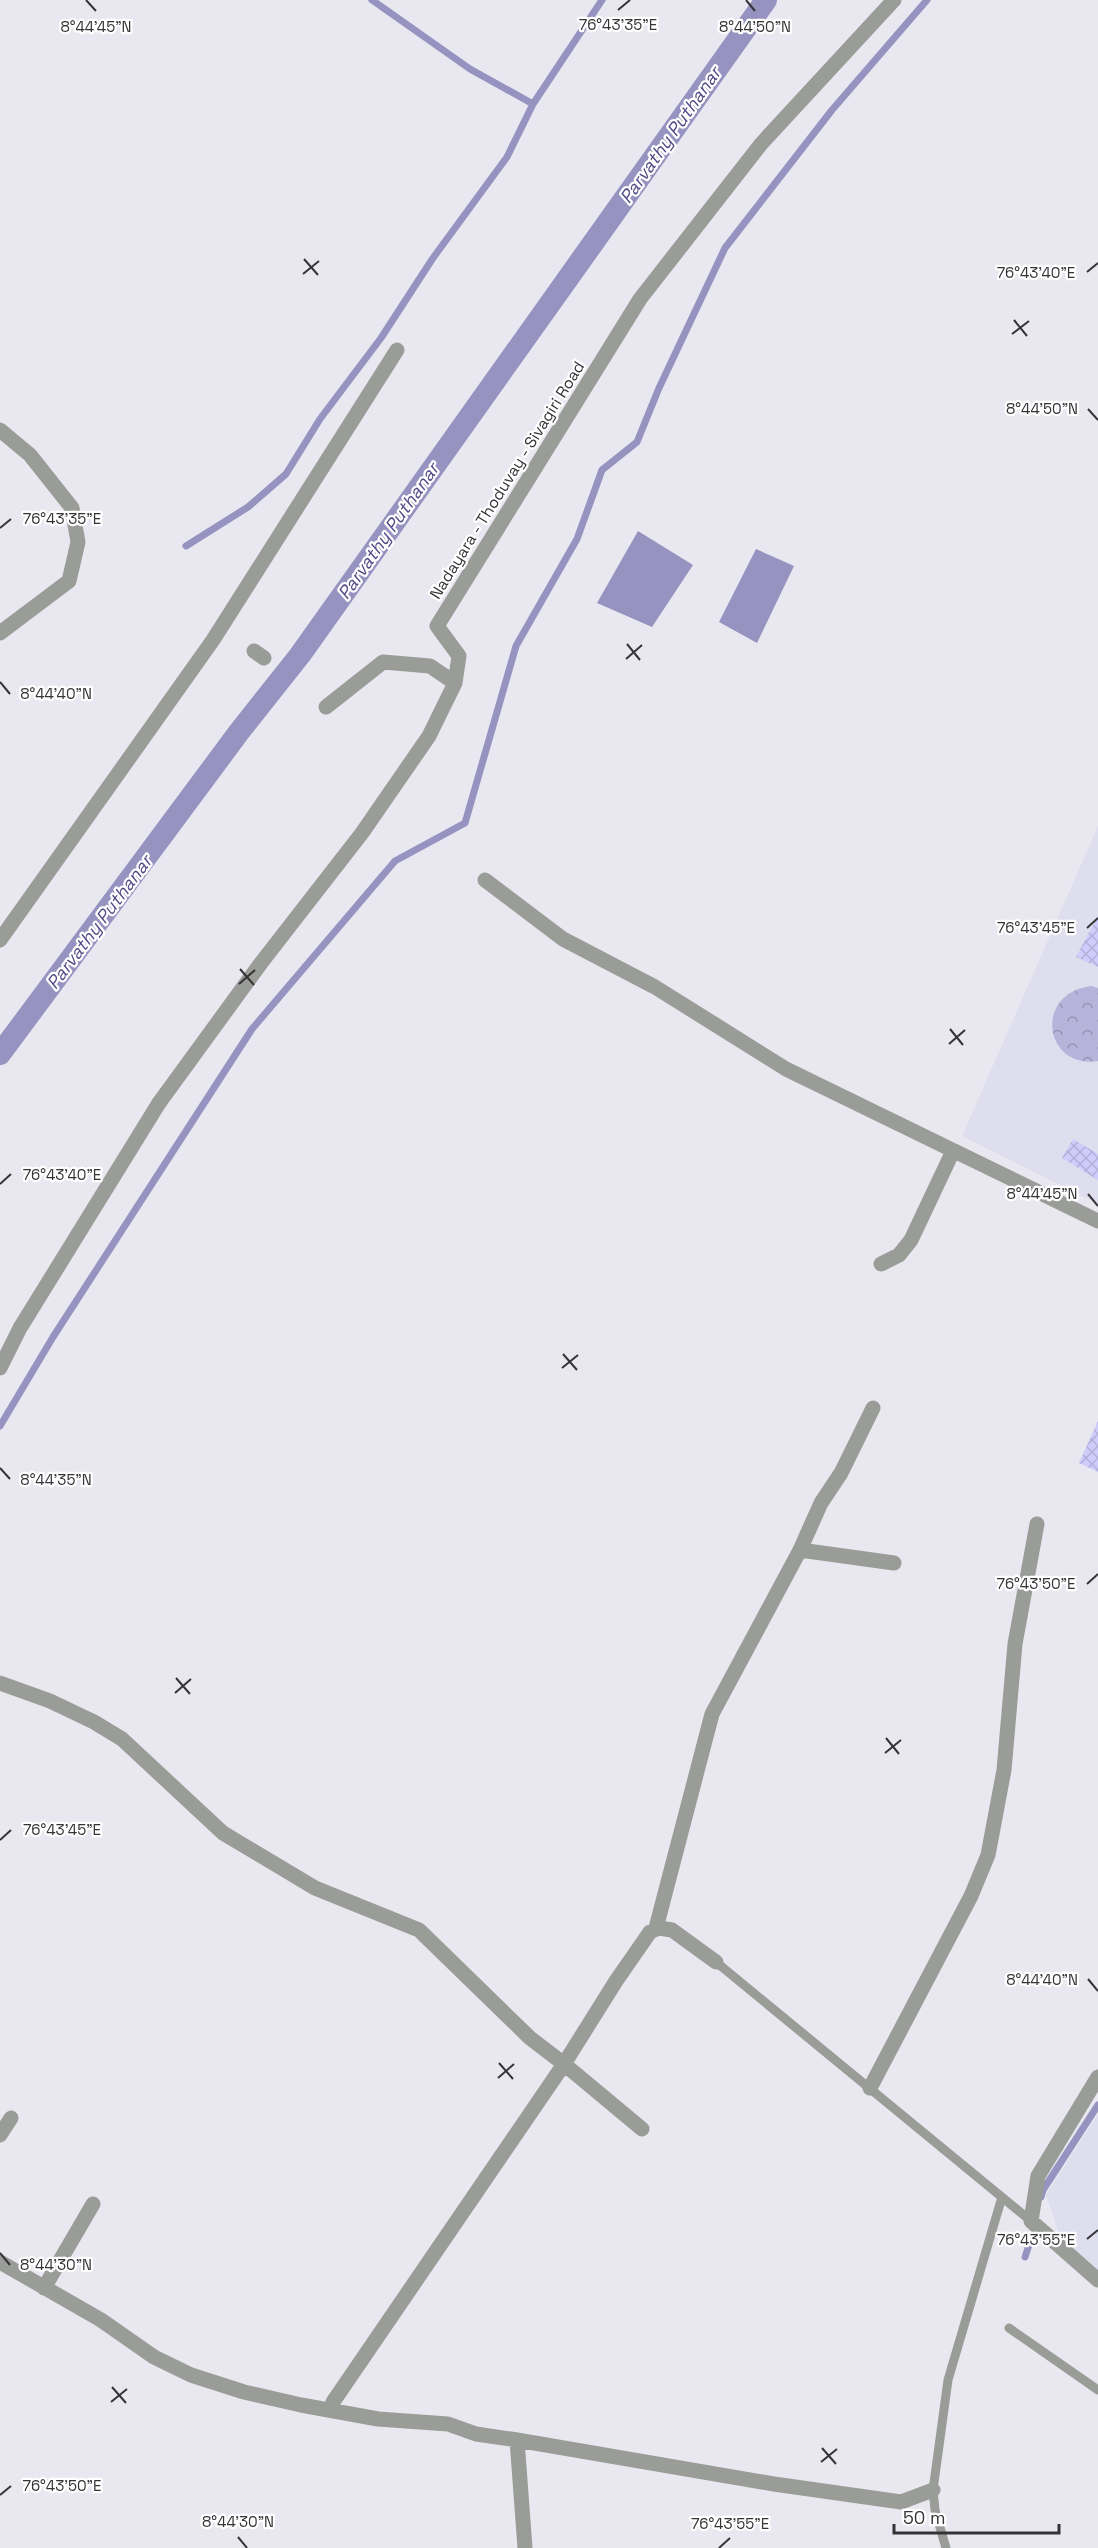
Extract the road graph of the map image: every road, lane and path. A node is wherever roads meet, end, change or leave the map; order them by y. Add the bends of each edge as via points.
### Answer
1 (894, 0) edge
2 (397, 350) dead end
3 (0, 430) edge
4 (0, 633) edge
5 (455, 684) junction
6 (326, 707) dead end
7 (485, 880) dead end
8 (0, 940) edge
9 (953, 1151) junction
10 (1098, 1221) edge
11 (881, 1264) dead end
12 (0, 1368) edge
13 (873, 1408) dead end
14 (1037, 1524) dead end
15 (800, 1550) junction
16 (894, 1563) dead end
17 (0, 1683) edge
18 (656, 1928) junction
19 (716, 1962) joint
20 (564, 2064) junction
21 (1098, 2078) edge
22 (870, 2088) junction
23 (11, 2118) dead end
24 (642, 2129) dead end
25 (0, 2135) edge
26 (1002, 2197) junction
27 (93, 2204) dead end
28 (1031, 2221) junction
29 (0, 2262) edge
30 (1098, 2280) edge
31 (44, 2288) junction
32 (1009, 2328) dead end
33 (1098, 2390) edge
34 (333, 2402) dead end
35 (517, 2440) junction
36 (933, 2490) junction
37 (525, 2548) edge
38 (946, 2548) edge

1 - 5 street, Nadayara - Thoduvay - Sivagiri Road via 761,144 640,299 437,626 459,656
2 - 8 street via 213,640
3 - 4 street via 30,456 72,508 78,542 69,581
5 - 6 street via 430,666 383,662
5 - 12 street, Nadayara - Thoduvay - Sivagiri Road via 429,736 362,833 159,1103 20,1328
7 - 9 street via 563,939 655,987 786,1069
9 - 10 street
9 - 11 street via 911,1240 899,1255
13 - 15 street
14 - 22 street via 1015,1644 1004,1770 988,1855 971,1896
15 - 16 street
15 - 18 street via 712,1714
17 - 20 street via 50,1701 122,1739 223,1833 315,1888 418,1930 531,2038
18 - 19 street via 672,1930
18 - 20 street via 647,1934
19 - 22 lane
20 - 24 street
20 - 34 street
21 - 28 street via 1038,2176
22 - 26 lane
23 - 25 street
26 - 28 lane
26 - 36 lane via 948,2380
27 - 31 street
28 - 30 street
29 - 31 street
31 - 35 street via 101,2319 153,2357 191,2375 301,2405 378,2419 448,2424 476,2434
32 - 33 lane
35 - 36 street via 901,2502
35 - 37 street
36 - 38 lane

